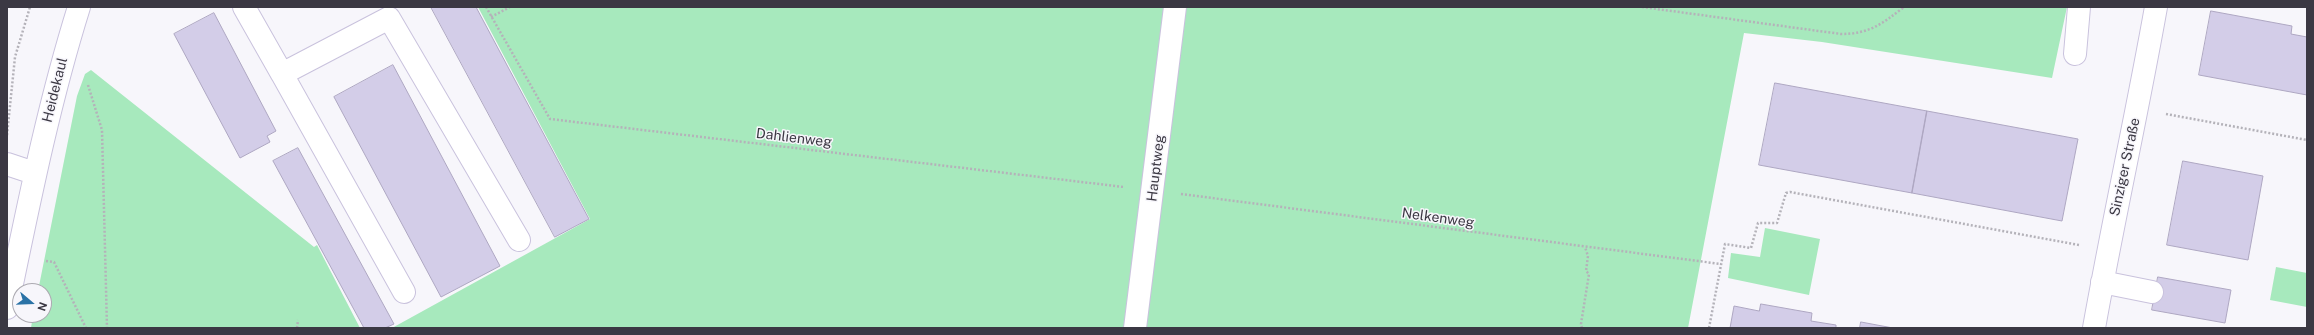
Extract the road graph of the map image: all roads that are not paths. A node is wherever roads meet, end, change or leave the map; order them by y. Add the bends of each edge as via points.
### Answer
1 (79, 7) edge
2 (244, 7) edge
3 (1175, 7) edge
4 (2079, 7) edge
5 (2156, 7) edge
6 (2075, 54) dead end
7 (282, 74) junction
8 (7, 164) edge
9 (34, 173) junction
10 (520, 240) dead end
11 (12, 256) edge
12 (2102, 282) junction
13 (404, 292) dead end
14 (2152, 292) dead end
15 (7, 308) edge
16 (1135, 328) edge
17 (2094, 328) edge

1 - 9 street, Heidekaul via 60,68
2 - 7 street
3 - 16 street, Hauptweg
4 - 6 street
5 - 12 street, Sinziger Straße
7 - 10 street via 389,18
7 - 13 street
8 - 9 street
9 - 11 street, Heidekaul
11 - 15 street, Heidekaul
12 - 14 street
12 - 17 street, Sinziger Straße

